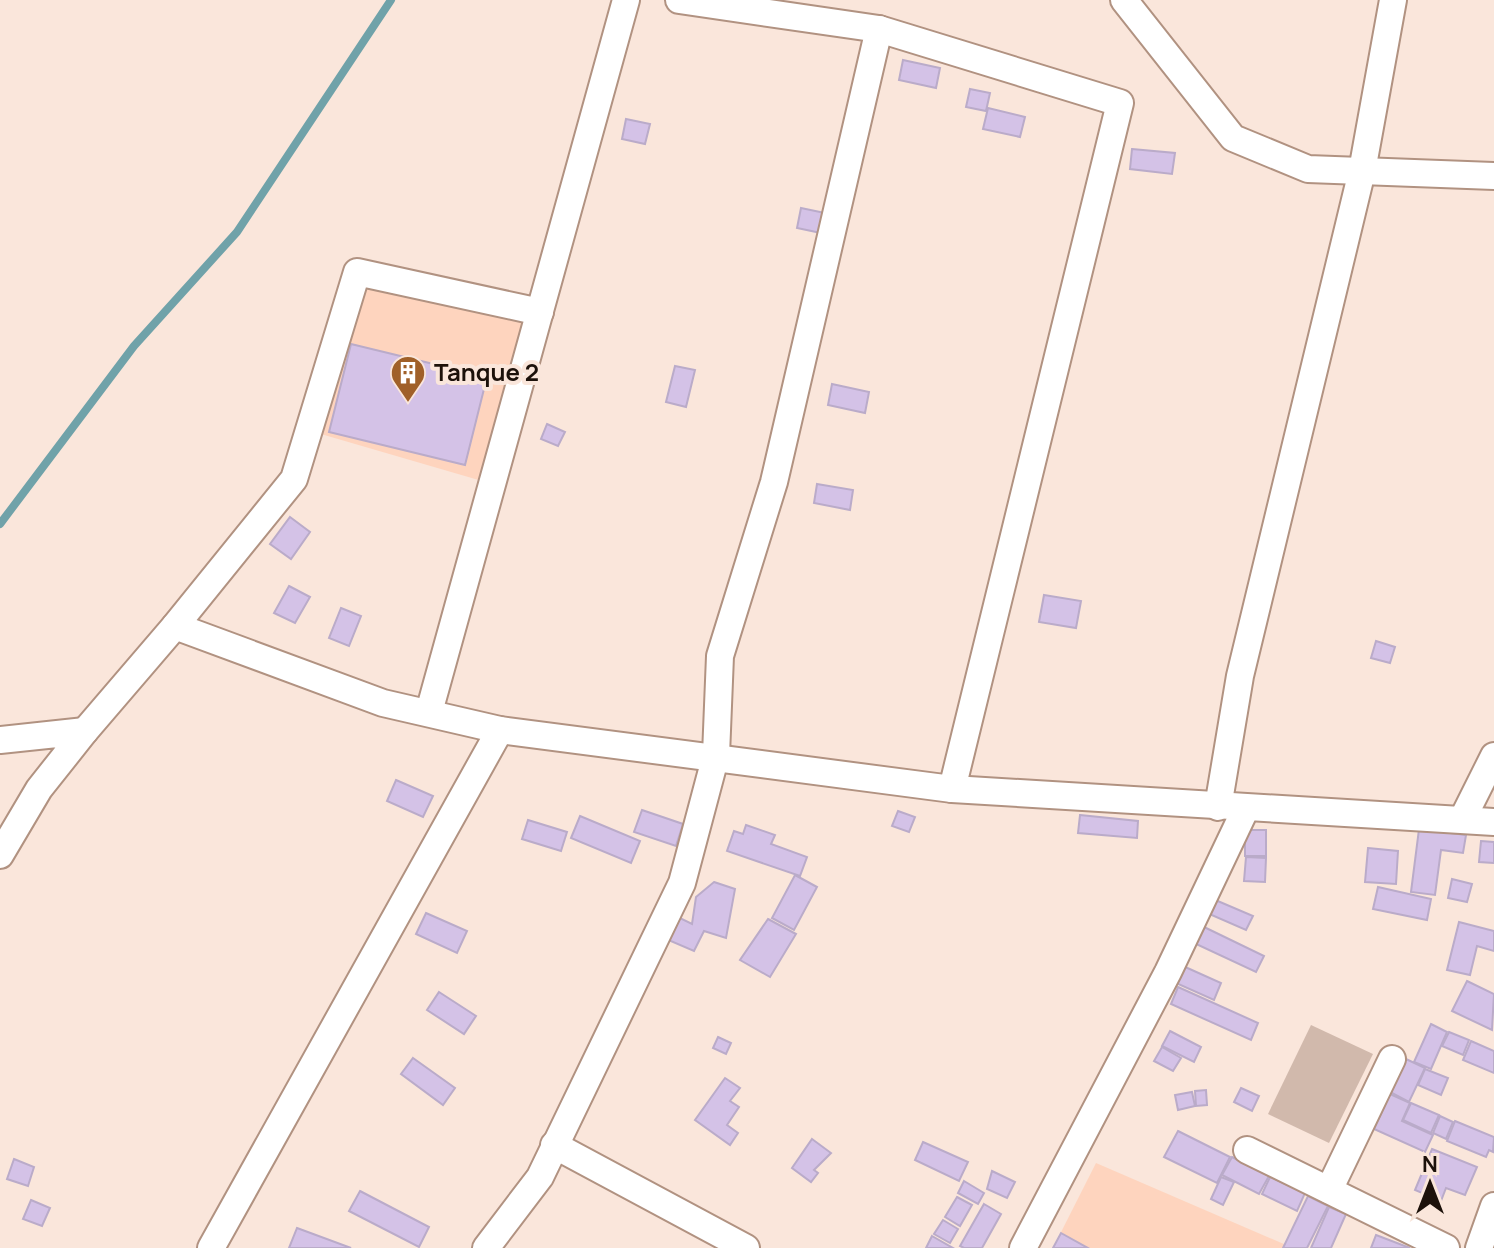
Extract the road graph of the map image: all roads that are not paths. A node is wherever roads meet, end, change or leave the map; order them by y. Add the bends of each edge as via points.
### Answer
1 (626, 0) edge
2 (679, 0) edge
3 (1124, 0) edge
4 (1393, 0) edge
5 (879, 29) junction
6 (1362, 171) junction
7 (1494, 176) edge
8 (540, 312) junction
9 (175, 626) junction
10 (429, 712) junction
11 (500, 730) junction
12 (85, 731) junction
13 (0, 740) edge
14 (716, 755) junction
15 (1494, 756) edge
16 (952, 789) junction
17 (1218, 807) junction
18 (1246, 808) junction
19 (1463, 818) junction
20 (1494, 822) edge
21 (0, 855) edge
22 (1392, 1059) dead end
23 (554, 1145) junction
24 (1247, 1150) dead end
25 (1329, 1190) junction
26 (1494, 1206) edge
27 (211, 1248) edge
28 (486, 1248) edge
29 (746, 1248) edge
30 (1023, 1248) edge
31 (1446, 1248) edge
32 (1479, 1248) edge

1 - 8 street
2 - 5 street
3 - 6 street via 1233,138 1308,169
4 - 6 street
5 - 14 street via 774,482 720,656
5 - 16 street via 1120,103
6 - 7 street
6 - 17 street via 1240,676
8 - 9 street via 357,272 294,479
8 - 10 street
9 - 10 street via 383,703
9 - 12 street
10 - 11 street
11 - 14 street
11 - 27 street
12 - 13 street
12 - 21 street via 39,789
14 - 16 street
14 - 23 street via 682,883
15 - 19 street
16 - 17 street
17 - 18 street
18 - 19 street
18 - 30 street via 1168,972
19 - 20 street
22 - 25 street
23 - 28 street via 540,1177
23 - 29 street
24 - 25 street
25 - 31 street
26 - 32 street

